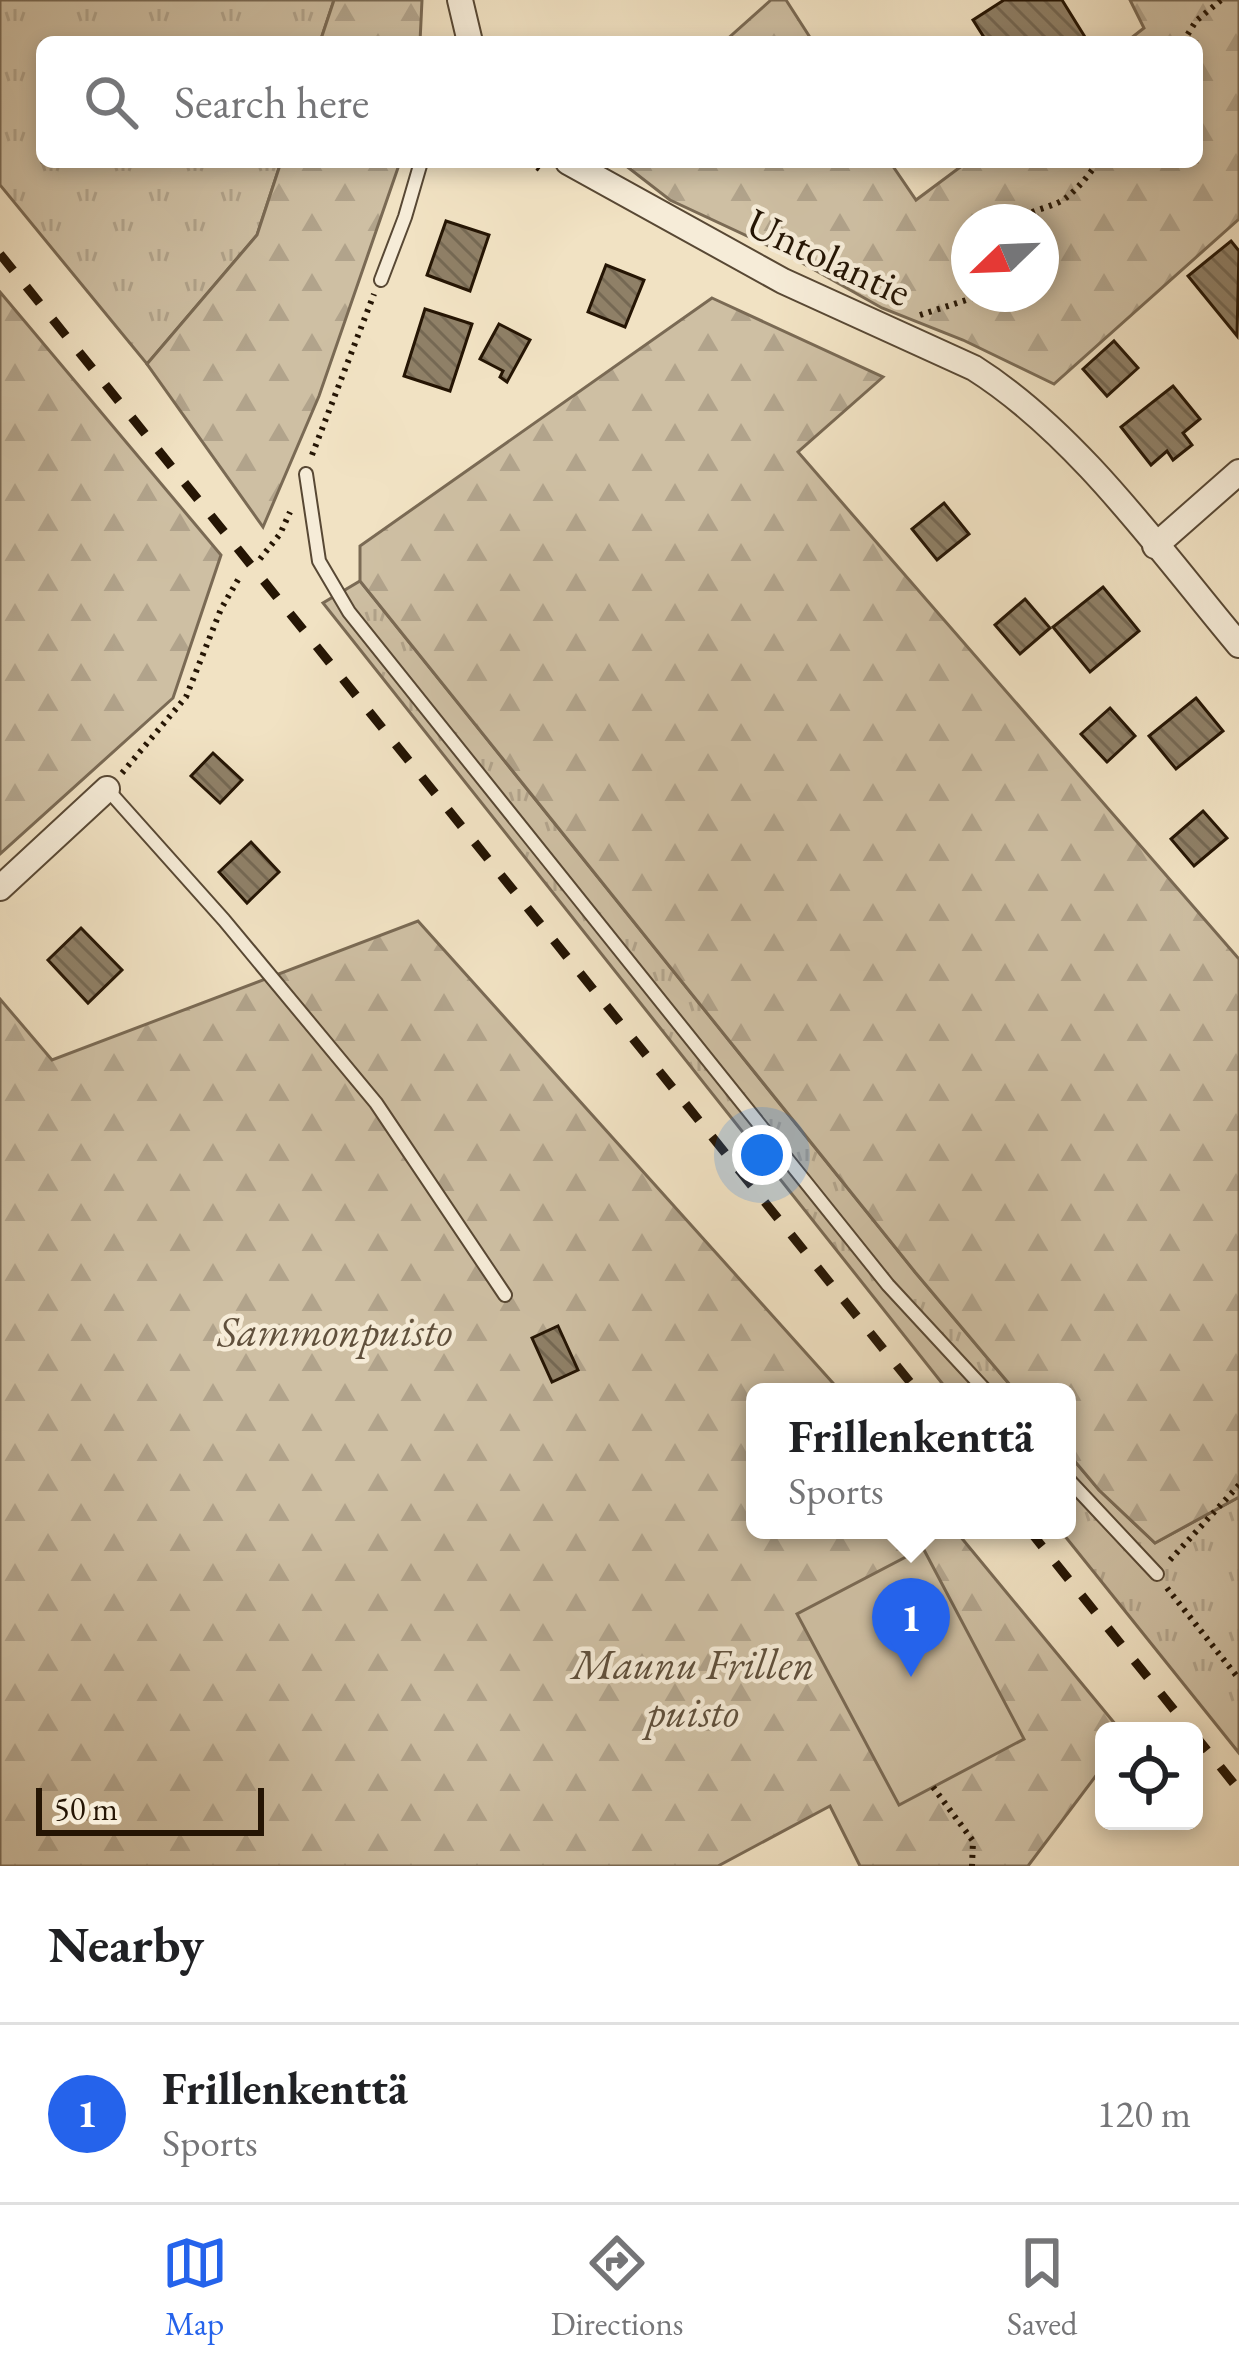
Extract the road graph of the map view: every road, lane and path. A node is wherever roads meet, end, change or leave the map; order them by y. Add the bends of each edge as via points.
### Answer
1 (460, 0) edge
2 (1221, 0) edge
3 (469, 36) edge
4 (1187, 36) edge
5 (419, 168) edge
6 (557, 168) edge
7 (1093, 168) edge
8 (1053, 204) edge
9 (381, 280) joint
10 (951, 305) edge
11 (909, 318) dead end
12 (1239, 472) edge
13 (306, 474) junction
14 (1155, 546) junction
15 (260, 559) dead end
16 (239, 578) dead end
17 (1239, 645) edge
18 (107, 789) junction
19 (0, 887) edge
20 (505, 1295) dead end
21 (979, 1383) edge
22 (1239, 1485) edge
23 (1076, 1488) edge
24 (1156, 1574) junction
25 (1239, 1679) edge
26 (933, 1787) dead end
27 (972, 1866) edge

1 - 3 street
2 - 4 path
5 - 9 lane
6 - 14 street, Untolantie via 1008,389
7 - 8 path
9 - 13 path
10 - 11 path
12 - 14 street
13 - 15 path
13 - 21 lane via 319,561 349,612 888,1285
14 - 17 street, Untolantie
16 - 18 path via 186,697
18 - 19 street
18 - 20 lane via 376,1103
22 - 24 path
23 - 24 lane
24 - 25 path
26 - 27 path via 973,1841

